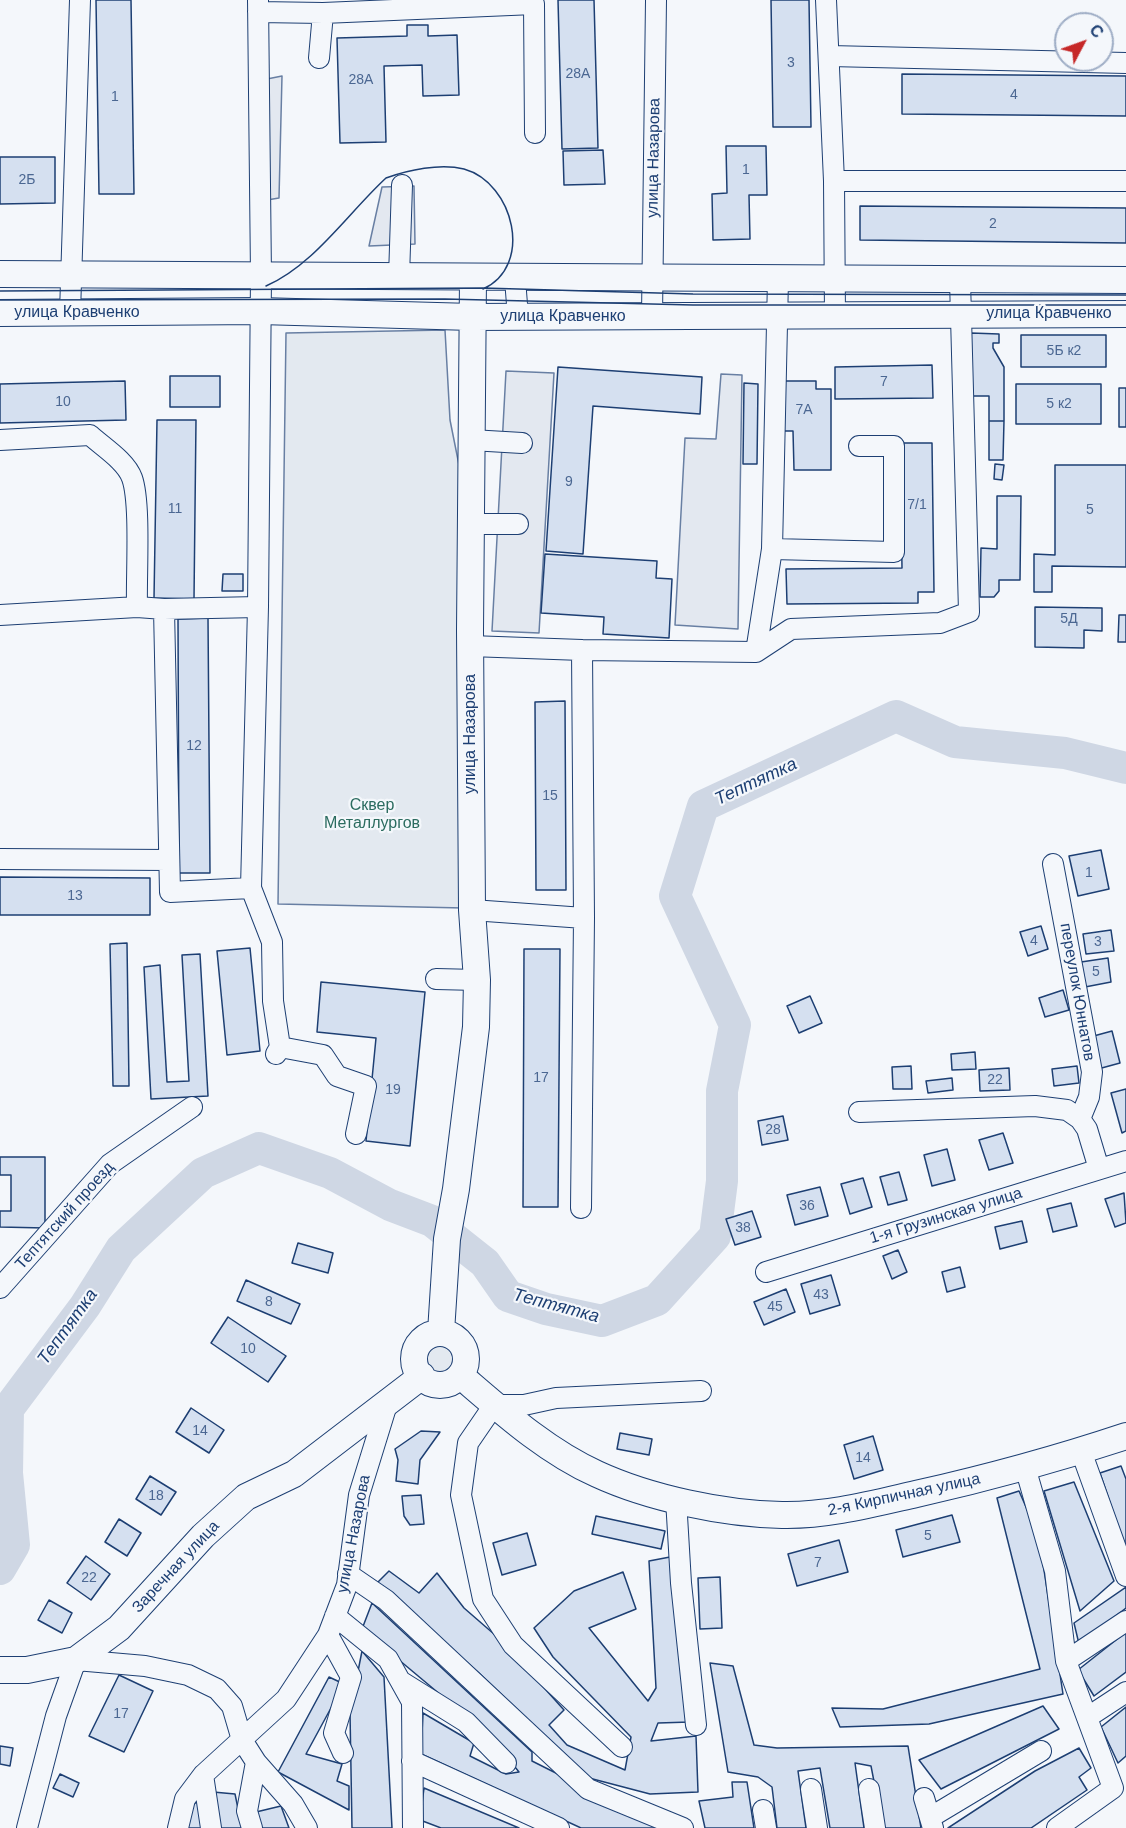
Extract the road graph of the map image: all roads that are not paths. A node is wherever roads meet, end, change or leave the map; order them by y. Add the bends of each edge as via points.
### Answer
1 (80, 0) edge
2 (656, 0) edge
3 (826, 0) edge
4 (258, 6) edge
5 (323, 13) junction
6 (830, 56) junction
7 (319, 58) dead end
8 (1126, 63) edge
9 (535, 133) dead end
10 (834, 181) junction
11 (1126, 182) edge
12 (402, 185) dead end
13 (0, 274) edge
14 (70, 274) junction
15 (261, 276) junction
16 (399, 277) junction
17 (473, 278) junction
18 (515, 279) junction
19 (549, 279) junction
20 (652, 279) junction
21 (777, 279) junction
22 (836, 279) junction
23 (960, 280) junction
24 (1126, 280) edge
25 (260, 312) junction
26 (0, 313) edge
27 (70, 313) junction
28 (960, 314) junction
29 (1126, 314) edge
30 (652, 316) junction
31 (776, 316) junction
32 (472, 317) junction
33 (519, 317) junction
34 (548, 317) junction
35 (836, 317) junction
36 (0, 440) edge
37 (471, 440) junction
38 (522, 443) dead end
39 (859, 446) dead end
40 (470, 524) junction
41 (519, 524) dead end
42 (772, 549) junction
43 (137, 607) junction
44 (258, 607) junction
45 (164, 609) junction
46 (0, 615) edge
47 (470, 646) junction
48 (582, 650) junction
49 (756, 652) junction
50 (0, 859) edge
51 (169, 860) junction
52 (1053, 864) dead end
53 (251, 888) junction
54 (472, 910) junction
55 (584, 918) junction
56 (436, 979) dead end
57 (477, 980) junction
58 (192, 1107) dead end
59 (859, 1112) dead end
60 (1080, 1119) junction
61 (356, 1134) dead end
62 (1126, 1161) edge
63 (1099, 1169) junction
64 (581, 1208) dead end
65 (766, 1272) dead end
66 (0, 1288) edge
67 (441, 1332) junction
68 (422, 1376) junction
69 (461, 1376) junction
70 (701, 1391) dead end
71 (388, 1401) junction
72 (494, 1405) junction
73 (1126, 1436) edge
74 (1082, 1451) junction
75 (1025, 1467) junction
76 (676, 1499) junction
77 (348, 1574) junction
78 (1126, 1576) edge
79 (335, 1616) junction
80 (1126, 1621) edge
81 (328, 1635) junction
82 (76, 1660) junction
83 (1066, 1660) junction
84 (0, 1670) edge
85 (400, 1680) junction
86 (1126, 1692) edge
87 (1088, 1717) junction
88 (696, 1725) dead end
89 (242, 1740) junction
90 (622, 1747) dead end
91 (1041, 1751) dead end
92 (343, 1753) dead end
93 (412, 1761) junction
94 (256, 1762) junction
95 (506, 1763) dead end
96 (203, 1775) junction
97 (1119, 1783) edge
98 (811, 1789) dead end
99 (869, 1789) dead end
100 (924, 1798) dead end
101 (932, 1823) edge
102 (27, 1828) edge
103 (178, 1828) edge
104 (212, 1828) edge
105 (252, 1828) edge
106 (307, 1828) edge
107 (413, 1828) edge
108 (559, 1828) edge
109 (682, 1828) edge
110 (817, 1828) edge
111 (876, 1828) edge
112 (1057, 1828) edge

1 - 14 street
2 - 20 street, улица Назарова
3 - 6 street
4 - 5 street
4 - 15 street
5 - 7 street
5 - 9 street via 534,4
6 - 8 street
6 - 10 street
10 - 11 street
10 - 22 street
12 - 16 street
13 - 14 main road, улица Кравченко
14 - 15 main road, улица Кравченко
14 - 27 street
15 - 16 main road, улица Кравченко
15 - 25 street
16 - 17 main road, улица Кравченко
17 - 18 main road, улица Кравченко
17 - 32 main road, улица Назарова
18 - 19 main road, улица Кравченко
18 - 33 street
19 - 20 main road, улица Кравченко
19 - 34 main road
20 - 21 main road, улица Кравченко
20 - 30 street, улица Назарова
21 - 22 main road, улица Кравченко
21 - 31 street
22 - 23 main road, улица Кравченко
22 - 35 street
23 - 24 main road, улица Кравченко
23 - 28 street
25 - 27 main road, улица Кравченко
25 - 32 main road, улица Кравченко
25 - 44 street
26 - 27 main road, улица Кравченко
28 - 29 main road, улица Кравченко
28 - 35 main road, улица Кравченко
28 - 49 street via 969,612 940,623 791,628
30 - 31 main road, улица Кравченко
30 - 34 main road, улица Кравченко
31 - 35 main road, улица Кравченко
31 - 42 street
32 - 33 main road, улица Кравченко
32 - 37 main road, улица Назарова
33 - 34 main road, улица Кравченко
36 - 43 street via 90,435 119,460 132,477 135,499
37 - 38 street
37 - 40 main road, улица Назарова
39 - 42 street via 894,446 894,552
40 - 41 street
40 - 47 main road, улица Назарова
42 - 49 street
43 - 45 street
43 - 46 street
44 - 45 street
44 - 53 street
45 - 51 street
47 - 48 street
47 - 54 main road, улица Назарова
48 - 49 street
48 - 55 street
50 - 51 street
51 - 53 street via 170,892
52 - 60 street, переулок Юннатов via 1092,1072 1089,1097
53 - 61 street via 272,942 278,1051 323,1055 337,1076 366,1086
54 - 55 street
54 - 57 main road, улица Назарова
55 - 64 street
56 - 57 street
57 - 67 main road, улица Назарова via 476,1027 447,1239
58 - 66 street, Тептятский проезд via 110,1164
59 - 60 street via 1035,1106 1067,1110
60 - 63 street
62 - 63 street, 1-я Грузинская улица
63 - 65 street, 1-я Грузинская улица
67 - 68 main road via 430,1334 419,1343 414,1357
67 - 69 main road via 455,1337 463,1346 466,1367
68 - 69 main road via 444,1385
68 - 71 main road, Заречная улица
69 - 72 main road, 2-я Кирпичная улица
70 - 72 street
71 - 77 street, улица Назарова via 358,1495
71 - 82 main road, Заречная улица via 294,1474 246,1497 203,1536 119,1628
72 - 76 main road, 2-я Кирпичная улица via 538,1440 597,1474
72 - 90 street via 468,1443 461,1495 483,1599 513,1645
73 - 74 main road, 2-я Кирпичная улица
74 - 75 main road, 2-я Кирпичная улица
74 - 78 street
75 - 76 main road, 2-я Кирпичная улица via 854,1509 784,1516 741,1513
75 - 83 street via 1055,1571
76 - 88 street
77 - 79 street, улица Назарова
77 - 109 street via 386,1600 588,1789
79 - 81 street, улица Назарова
79 - 85 street via 388,1659
80 - 83 street
81 - 89 street, улица Назарова via 286,1699
81 - 92 street via 351,1677 334,1732
82 - 84 main road via 27,1670
82 - 89 street via 145,1666 188,1676 217,1689 232,1706
82 - 102 street via 56,1716
83 - 87 street
85 - 93 street via 412,1702
85 - 95 street via 466,1722
86 - 87 street
87 - 97 street
89 - 94 street
89 - 96 street, улица Назарова
91 - 101 street
93 - 107 street
93 - 108 street
94 - 105 street via 247,1810
94 - 106 street via 293,1804
96 - 103 street, улица Назарова via 185,1799
96 - 104 street
97 - 112 street
98 - 110 street
99 - 111 street
100 - 101 street

